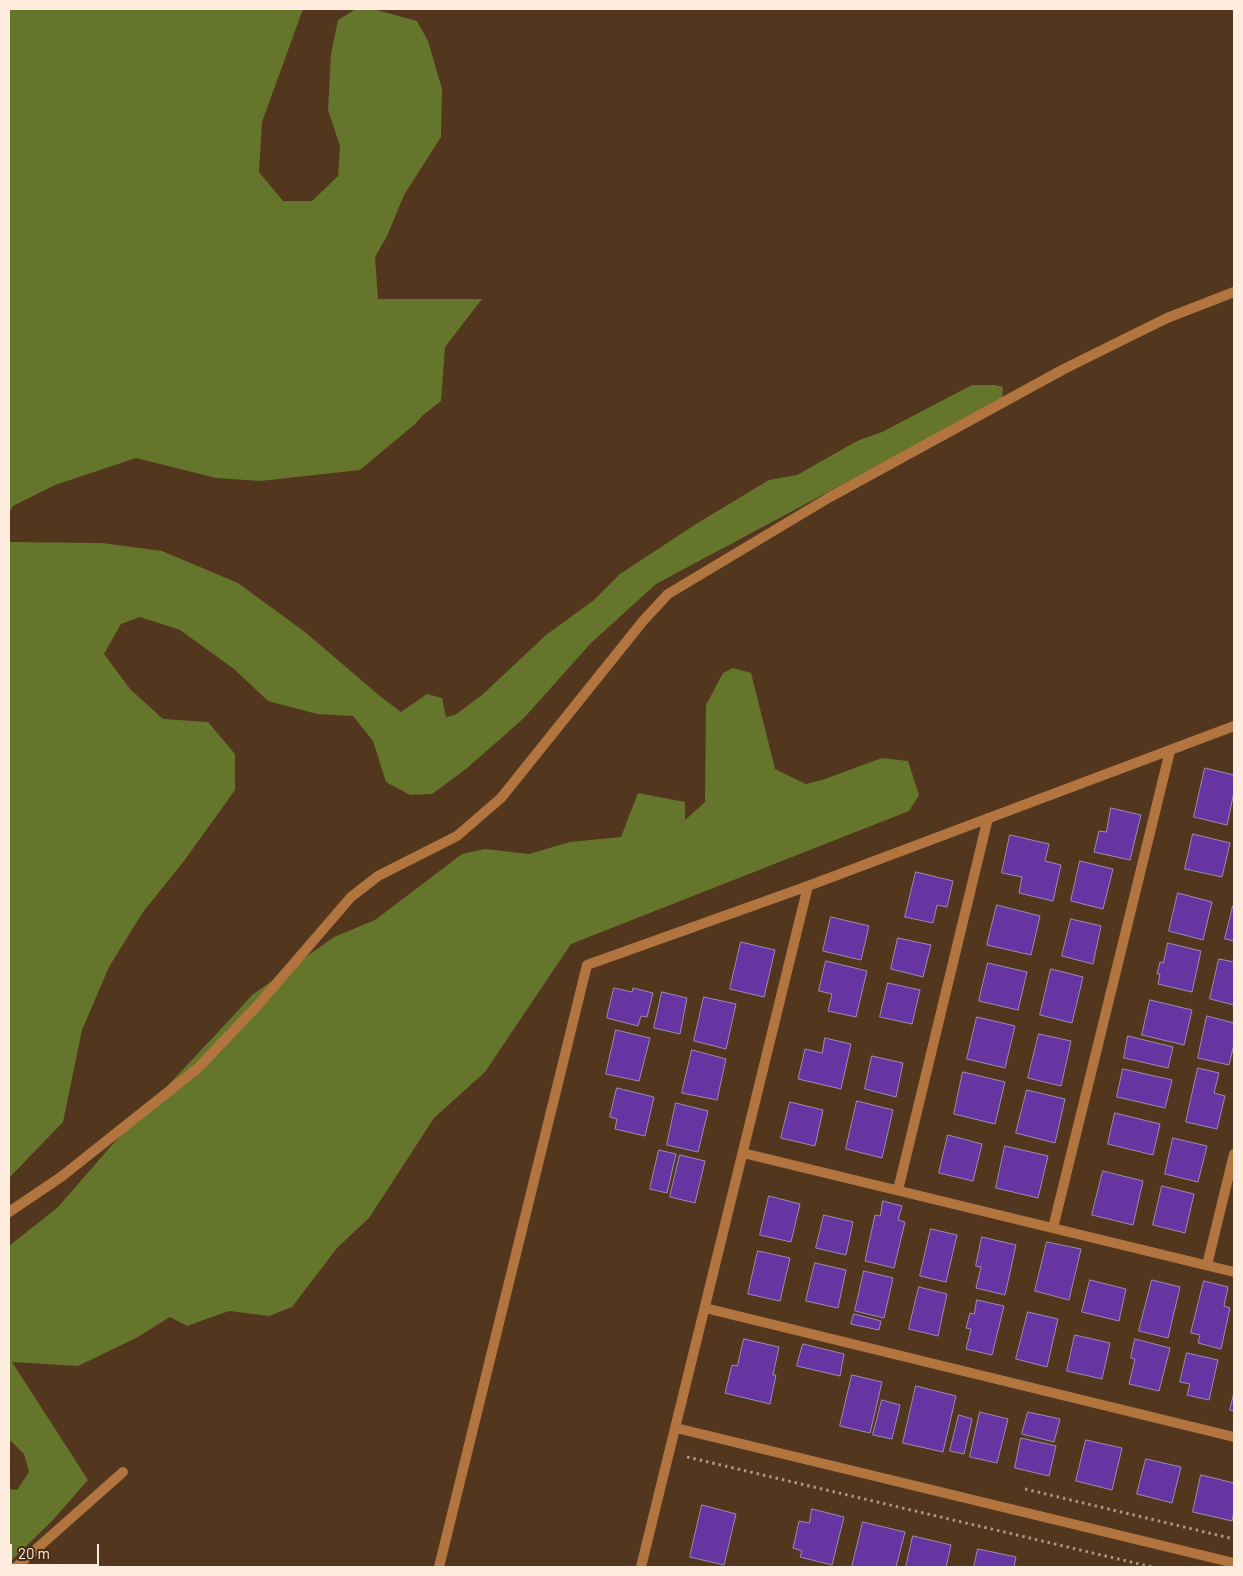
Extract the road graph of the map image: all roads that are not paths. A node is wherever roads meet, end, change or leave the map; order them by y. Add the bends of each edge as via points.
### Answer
1 (1234, 292) edge
2 (1234, 726) edge
3 (1170, 751) junction
4 (988, 818) junction
5 (808, 886) junction
6 (743, 1153) junction
7 (1234, 1154) edge
8 (898, 1190) junction
9 (9, 1212) edge
10 (1053, 1228) junction
11 (1207, 1265) junction
12 (1234, 1272) edge
13 (705, 1308) junction
14 (676, 1428) junction
15 (1234, 1437) edge
16 (123, 1472) dead end
17 (1234, 1563) edge
18 (16, 1567) edge
19 (439, 1567) edge
20 (641, 1567) edge

1 - 9 street via 1167,318 1064,368 830,497 668,594 501,798 456,836 378,876 350,897 258,1006 198,1068 61,1177
2 - 3 street
3 - 4 street
3 - 10 street
4 - 5 street
4 - 8 street
5 - 6 street
5 - 19 street via 587,965
6 - 8 street
6 - 13 street
7 - 11 street
8 - 10 street
10 - 11 street
11 - 12 street
13 - 14 street
13 - 15 street
14 - 17 street
14 - 20 street
16 - 18 street

